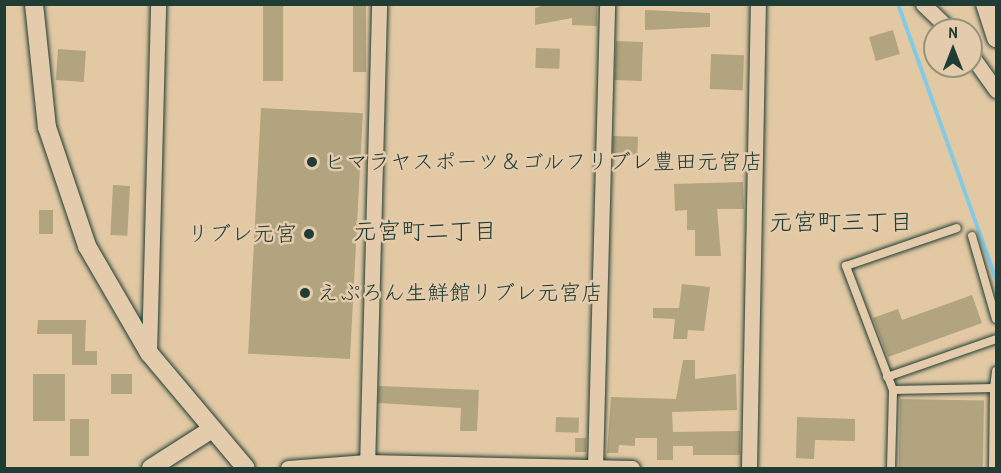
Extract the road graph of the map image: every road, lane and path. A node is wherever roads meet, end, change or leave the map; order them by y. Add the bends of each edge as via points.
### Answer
1 (34, 4) edge
2 (158, 4) edge
3 (379, 4) edge
4 (607, 4) edge
5 (758, 4) edge
6 (923, 4) edge
7 (985, 4) edge
8 (938, 18) edge
9 (996, 38) edge
10 (983, 72) edge
11 (996, 90) edge
12 (957, 228) dead end
13 (972, 236) dead end
14 (996, 319) edge
15 (996, 339) edge
16 (149, 353) junction
17 (996, 371) edge
18 (887, 378) junction
19 (994, 388) junction
20 (893, 390) junction
21 (212, 429) junction
22 (367, 465) edge
23 (151, 468) edge
24 (246, 468) edge
25 (288, 468) edge
26 (595, 468) edge
27 (632, 468) edge
28 (749, 468) edge
29 (891, 468) edge
30 (993, 468) edge

1 - 16 street via 38,70 62,181 87,246
2 - 16 street
3 - 22 street
4 - 26 street
5 - 28 street
6 - 8 street
7 - 9 street
10 - 11 street
12 - 18 lane via 846,266
13 - 14 lane
15 - 18 lane
16 - 21 street
17 - 19 lane
18 - 20 lane
19 - 20 lane
19 - 30 lane
20 - 29 lane
21 - 23 street
21 - 24 street
22 - 25 street
22 - 26 street
26 - 27 street

